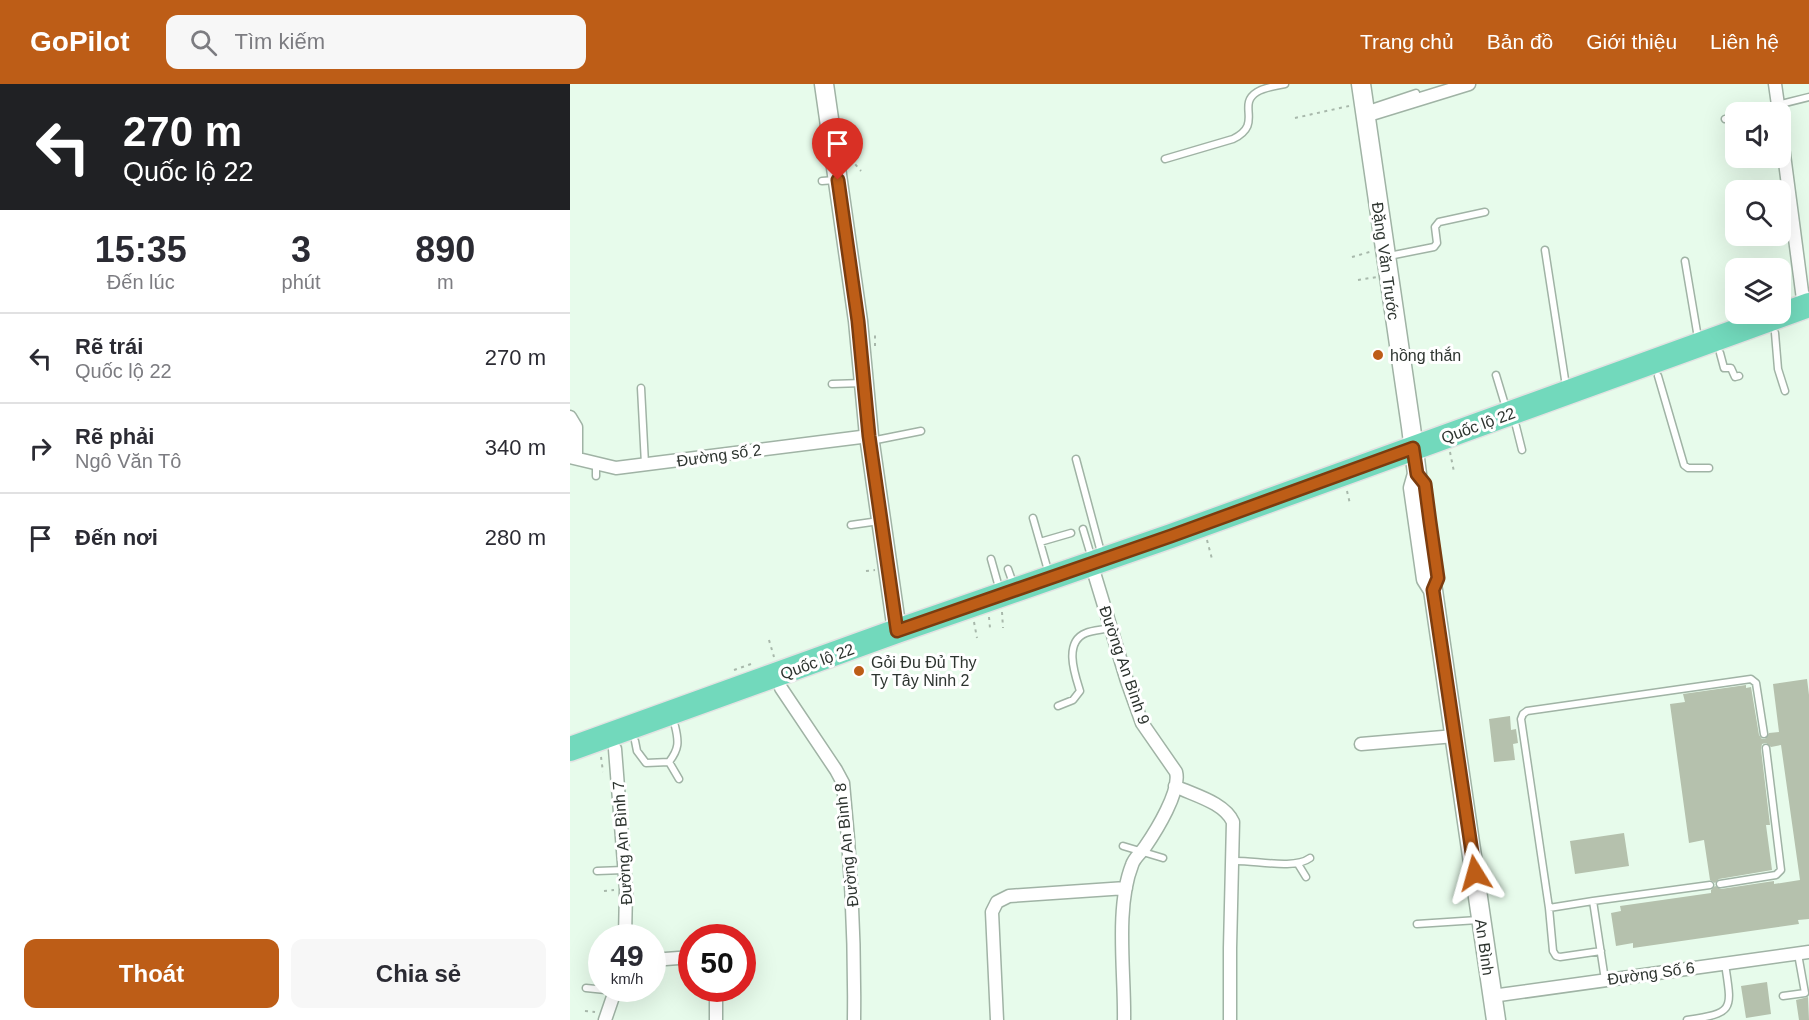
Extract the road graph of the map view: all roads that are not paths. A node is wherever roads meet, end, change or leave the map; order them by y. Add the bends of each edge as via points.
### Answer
1 (824, 84) edge
2 (1285, 84) edge
3 (1360, 84) edge
4 (1469, 84) edge
5 (1775, 84) edge
6 (1416, 93) dead end
7 (1809, 96) edge
8 (1777, 102) edge
9 (1791, 103) edge
10 (1364, 109) junction
11 (1165, 159) dead end
12 (1786, 168) edge
13 (1485, 212) dead end
14 (1545, 250) dead end
15 (1386, 260) junction
16 (1684, 261) dead end
17 (1807, 311) edge
18 (1775, 333) junction
19 (1710, 349) junction
20 (1496, 375) dead end
21 (1658, 375) junction
22 (1739, 376) dead end
23 (864, 383) junction
24 (832, 384) dead end
25 (641, 388) dead end
26 (1785, 391) dead end
27 (1568, 393) junction
28 (570, 417) edge
29 (1512, 420) junction
30 (921, 431) dead end
31 (870, 439) junction
32 (1522, 450) dead end
33 (573, 457) edge
34 (1076, 459) dead end
35 (1415, 461) junction
36 (645, 465) junction
37 (1709, 468) dead end
38 (1033, 518) dead end
39 (882, 520) junction
40 (851, 525) dead end
41 (1083, 529) dead end
42 (1071, 533) dead end
43 (1040, 542) junction
44 (991, 559) dead end
45 (1097, 566) junction
46 (1050, 578) junction
47 (995, 610) junction
48 (1111, 628) junction
49 (897, 631) junction
50 (781, 688) junction
51 (1058, 706) dead end
52 (675, 726) junction
53 (1764, 734) dead end
54 (1455, 736) junction
55 (1361, 744) dead end
56 (1766, 748) dead end
57 (572, 751) edge
58 (613, 754) junction
59 (669, 762) junction
60 (678, 779) dead end
61 (1175, 786) junction
62 (1123, 846) dead end
63 (1142, 852) junction
64 (1163, 858) dead end
65 (1310, 858) dead end
66 (1233, 861) junction
67 (1298, 864) junction
68 (625, 870) junction
69 (597, 872) dead end
70 (1306, 877) dead end
71 (1710, 885) dead end
72 (1720, 885) dead end
73 (1126, 888) junction
74 (1593, 901) junction
75 (1549, 908) junction
76 (1481, 919) junction
77 (626, 924) edge
78 (1417, 924) dead end
79 (1601, 951) junction
80 (1804, 952) edge
81 (1725, 963) junction
82 (1605, 980) junction
83 (1807, 993) edge
84 (1492, 996) junction
85 (1783, 996) dead end
86 (611, 1002) edge
87 (716, 1002) edge
88 (605, 1020) edge
89 (716, 1020) edge
90 (854, 1020) edge
91 (997, 1020) edge
92 (1124, 1020) edge
93 (1230, 1020) edge
94 (1496, 1020) edge
95 (1687, 1020) edge

1 - 23 main road via 830,181 838,203 861,321
2 - 11 lane via 1251,96 1249,122 1242,135
3 - 10 main road, Đặng Văn Trước
4 - 10 street via 1437,95
5 - 8 street
6 - 10 lane
7 - 9 lane
10 - 15 main road, Đặng Văn Trước
12 - 17 street
13 - 15 lane via 1439,222 1435,226 1434,247
14 - 27 lane
15 - 35 main road, Đặng Văn Trước
16 - 19 lane
17 - 18 highway, Quốc lộ 22
17 - 19 highway, Quốc lộ 22
18 - 19 highway, Quốc lộ 22
18 - 26 lane via 1778,369
19 - 21 highway, Quốc lộ 22
19 - 22 lane via 1724,368 1731,368
19 - 27 highway, Quốc lộ 22
20 - 29 lane
21 - 29 highway, Quốc lộ 22
21 - 37 lane via 1684,465
23 - 24 lane
23 - 31 main road
25 - 36 lane
27 - 29 highway, Quốc lộ 22
28 - 33 street via 576,427
29 - 32 lane
29 - 35 highway, Quốc lộ 22
29 - 35 highway, Quốc lộ 22
30 - 31 lane
31 - 36 street, Đường số 2
31 - 39 main road
33 - 36 street, Đường số 2 via 596,470
34 - 45 lane
35 - 45 highway, Quốc lộ 22
35 - 45 highway, Quốc lộ 22 via 1348,495 1209,548
35 - 54 main road, An Bình via 1425,484 1438,578 1433,590
38 - 43 lane
39 - 40 lane
39 - 49 main road
41 - 45 lane
42 - 43 lane
43 - 46 lane
44 - 47 lane
45 - 46 highway, Quốc lộ 22
45 - 47 highway, Quốc lộ 22
45 - 48 street, Đường An Bình 9
46 - 47 highway, Quốc lộ 22
47 - 49 highway, Quốc lộ 22
47 - 50 highway, Quốc lộ 22
48 - 51 lane via 1084,634 1077,640 1072,651 1080,692
48 - 61 street, Đường An Bình 9 via 1142,723 1176,772
49 - 57 highway, Quốc lộ 22
50 - 52 highway, Quốc lộ 22
50 - 90 street, Đường An Bình 8 via 843,783 852,894
52 - 58 highway, Quốc lộ 22
52 - 59 lane via 679,745
53 - 75 lane via 1756,683 1751,680 1523,714
54 - 55 street
54 - 76 main road, An Bình
56 - 72 lane via 1781,870 1776,875
57 - 58 highway, Quốc lộ 22
58 - 59 lane via 637,752 646,763
58 - 68 street, Đường An Bình 7
59 - 60 lane
61 - 63 street via 1165,813
61 - 66 street via 1228,813 1234,830
62 - 63 lane
63 - 64 lane
63 - 73 street via 1132,864
65 - 67 lane
66 - 67 lane
66 - 93 street
67 - 70 lane
68 - 69 lane
68 - 77 street, Đường An Bình 7
71 - 74 lane
73 - 91 street via 1009,896 997,902 992,912
73 - 92 street
74 - 75 lane
74 - 79 lane
75 - 79 lane via 1556,956
76 - 78 lane
76 - 84 main road, An Bình
79 - 82 lane
80 - 81 street, Đường Số 6
80 - 83 lane
81 - 82 street, Đường Số 6
81 - 95 lane via 1730,998 1726,1008 1718,1015
82 - 84 street, Đường Số 6
83 - 85 lane
84 - 94 main road, An Bình
86 - 88 street
87 - 89 street

